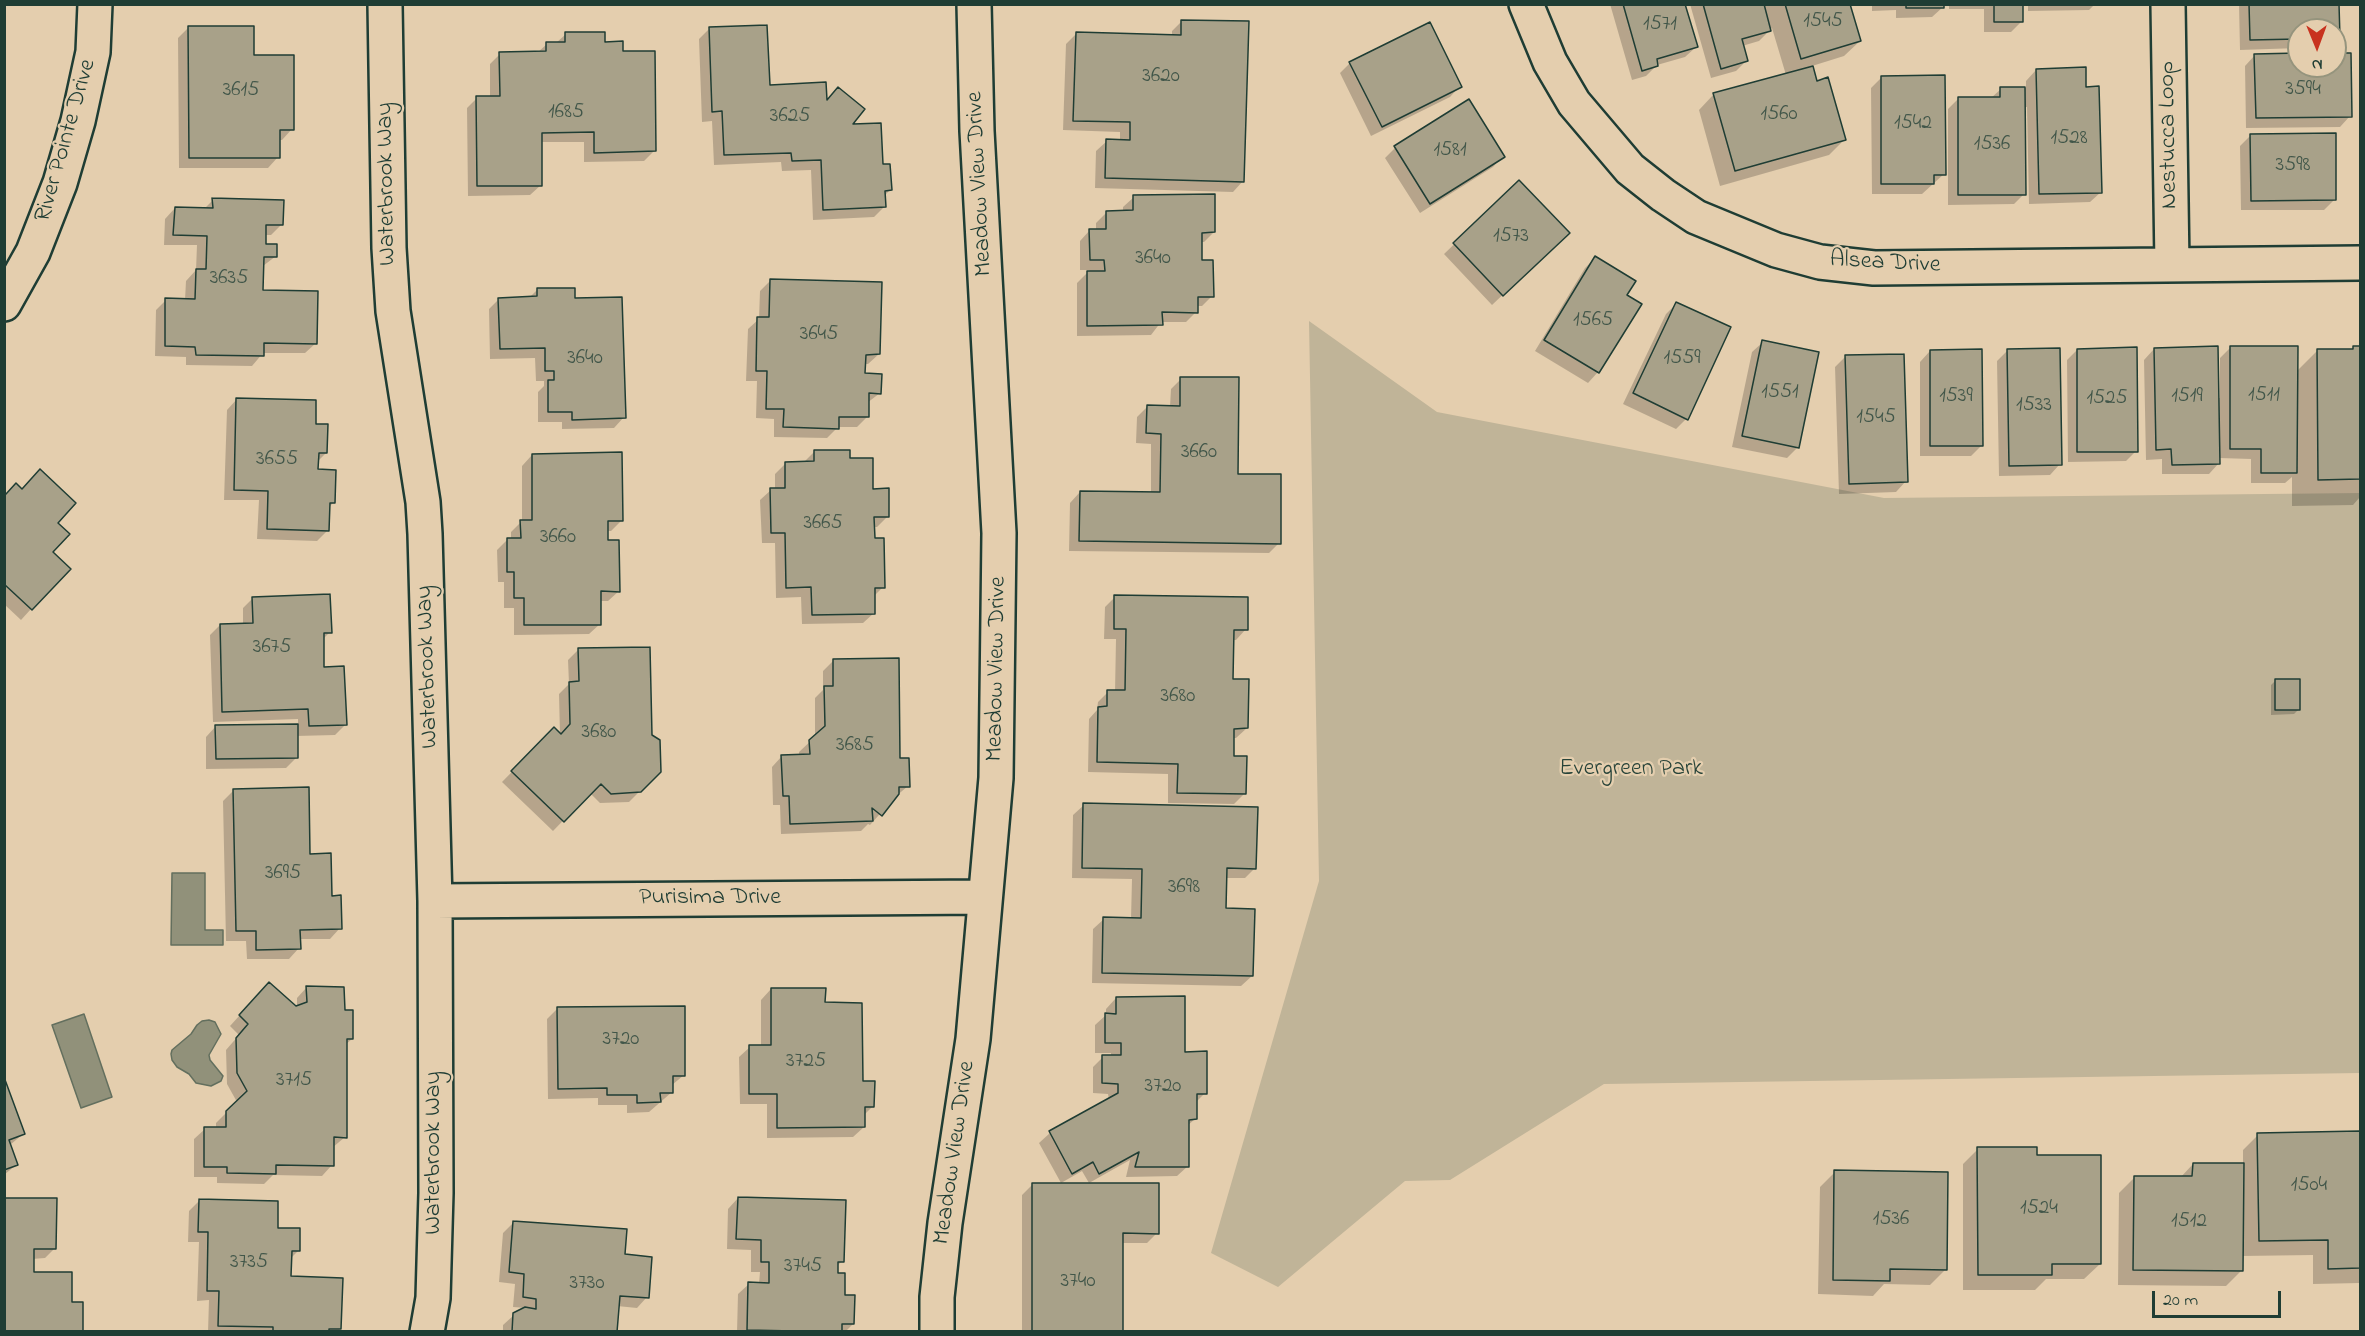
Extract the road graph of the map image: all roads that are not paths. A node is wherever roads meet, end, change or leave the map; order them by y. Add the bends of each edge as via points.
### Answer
1 (95, 4) edge
2 (385, 4) edge
3 (974, 4) edge
4 (1526, 4) edge
5 (2168, 4) edge
6 (2361, 263) edge
7 (2172, 265) junction
8 (4, 304) edge
9 (985, 897) junction
10 (435, 901) junction
11 (427, 1332) edge
12 (937, 1332) edge

1 - 8 street, River Pointe Drive via 93,52 60,183 33,252
2 - 10 street, Waterbrook Way via 393,311 425,524
3 - 9 street, Meadow View Drive via 999,533 996,778
4 - 7 street, Alsea Drive via 1550,62 1574,103 1630,169 1696,217 1735,234 1820,262 1874,268
5 - 7 street, Nestucca Loop
6 - 7 street, Alsea Drive
9 - 10 street, Purisima Drive
9 - 12 street, Meadow View Drive via 973,1039 945,1223
10 - 11 street, Waterbrook Way via 436,1193 433,1298

